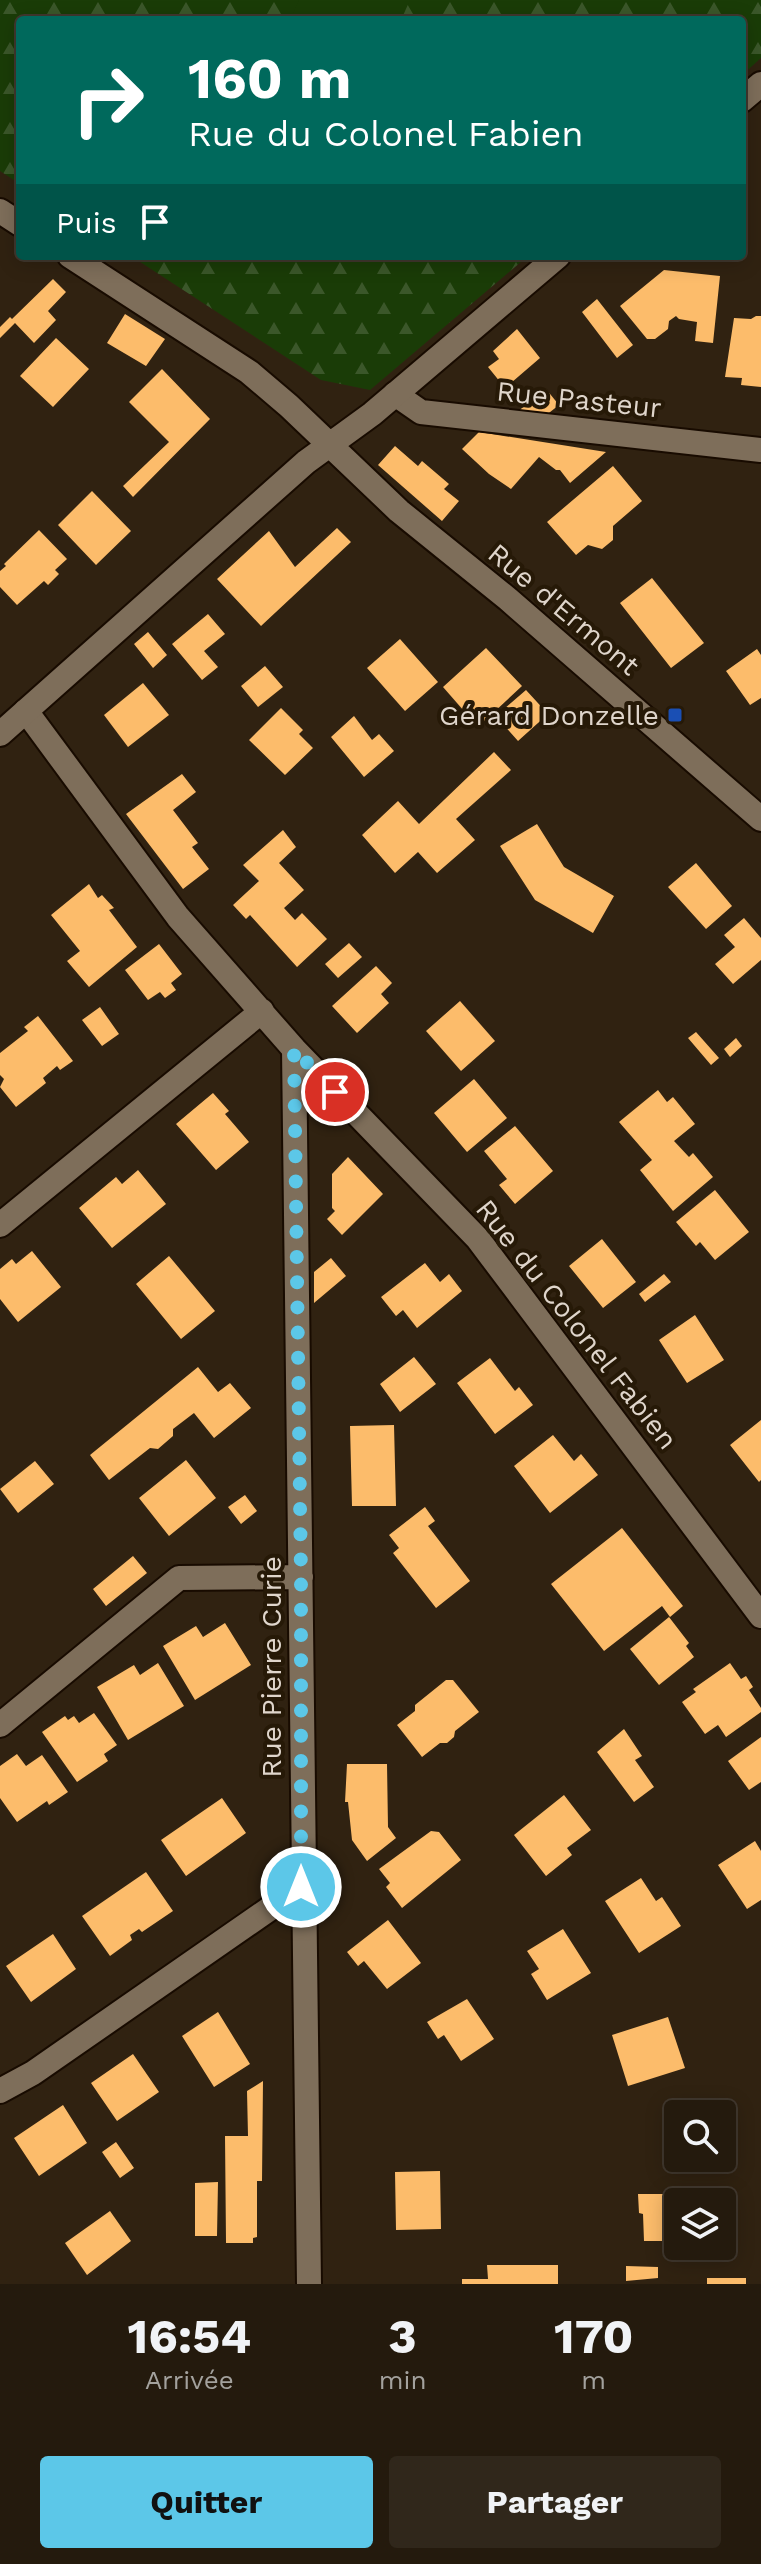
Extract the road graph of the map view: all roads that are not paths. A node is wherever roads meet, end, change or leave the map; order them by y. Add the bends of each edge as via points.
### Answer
1 (76, 260) edge
2 (553, 260) edge
3 (395, 394) junction
4 (329, 444) junction
5 (761, 450) edge
6 (26, 711) junction
7 (0, 734) edge
8 (761, 819) edge
9 (262, 1011) junction
10 (294, 1049) junction
11 (0, 1225) edge
12 (301, 1577) junction
13 (761, 1616) edge
14 (0, 1725) edge
15 (301, 1887) junction
16 (0, 2091) edge
17 (309, 2284) edge

1 - 4 street, Rue d'Ermont via 249,372
2 - 3 street
3 - 4 street
3 - 5 street, Rue Pasteur via 421,412
4 - 6 street
4 - 8 street, Rue d'Ermont via 399,511
6 - 7 street
6 - 9 street, Rue du Colonel Fabien via 178,917
9 - 10 street, Rue du Colonel Fabien
9 - 11 street
10 - 12 street, Rue Pierre Curie
10 - 13 street, Rue du Colonel Fabien via 478,1239
12 - 14 street via 179,1578
12 - 15 street, Rue Pierre Curie
15 - 16 street
15 - 17 street, Rue Pierre Curie

